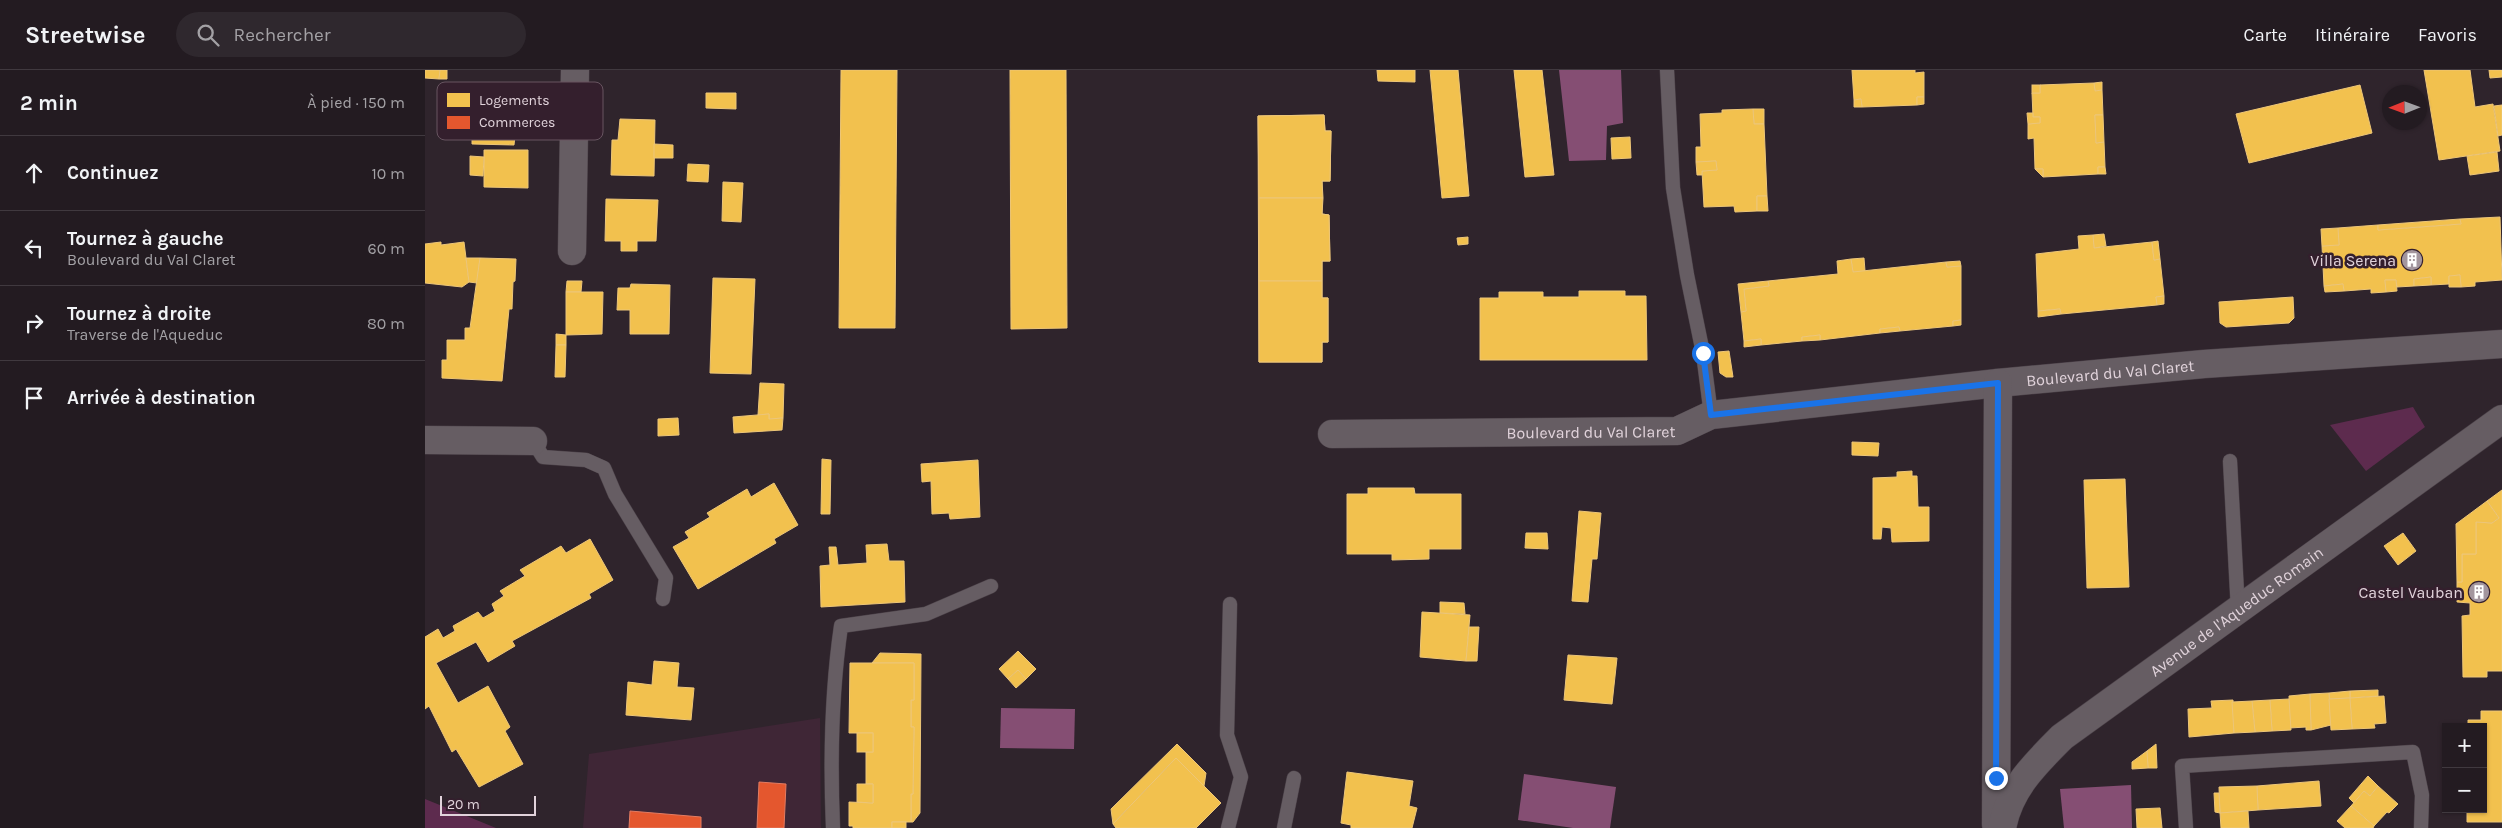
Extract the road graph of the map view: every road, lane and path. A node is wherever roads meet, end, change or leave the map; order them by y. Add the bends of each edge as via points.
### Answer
1 (1667, 70) edge
2 (574, 140) edge
3 (572, 251) dead end
4 (2502, 344) edge
5 (1998, 383) junction
6 (1711, 415) junction
7 (2502, 419) edge
8 (1332, 434) dead end
9 (425, 440) edge
10 (533, 441) joint
11 (2230, 461) dead end
12 (991, 586) dead end
13 (663, 599) dead end
14 (1230, 604) dead end
15 (2238, 610) junction
16 (1294, 778) dead end
17 (833, 828) edge
18 (1228, 828) edge
19 (1284, 828) edge
20 (1996, 828) edge
21 (2002, 828) edge
22 (2186, 828) edge
23 (2421, 828) edge

1 - 6 lane via 1673,188
2 - 3 street
4 - 5 street, Boulevard du Val Claret via 2204,364
5 - 6 street, Boulevard du Val Claret
5 - 20 street
6 - 8 street, Boulevard du Val Claret via 1677,431
7 - 15 street, Avenue de l'Aqueduc Romain
9 - 10 street
10 - 13 lane via 543,457 586,460 604,468 615,494 666,578
11 - 15 lane
12 - 17 lane via 926,614 841,626 834,674 830,759
14 - 18 lane via 1227,735 1241,777
15 - 21 street, Avenue de l'Aqueduc Romain via 2062,737 2032,767 2005,808
16 - 19 lane
22 - 23 lane via 2182,766 2413,752 2421,795

